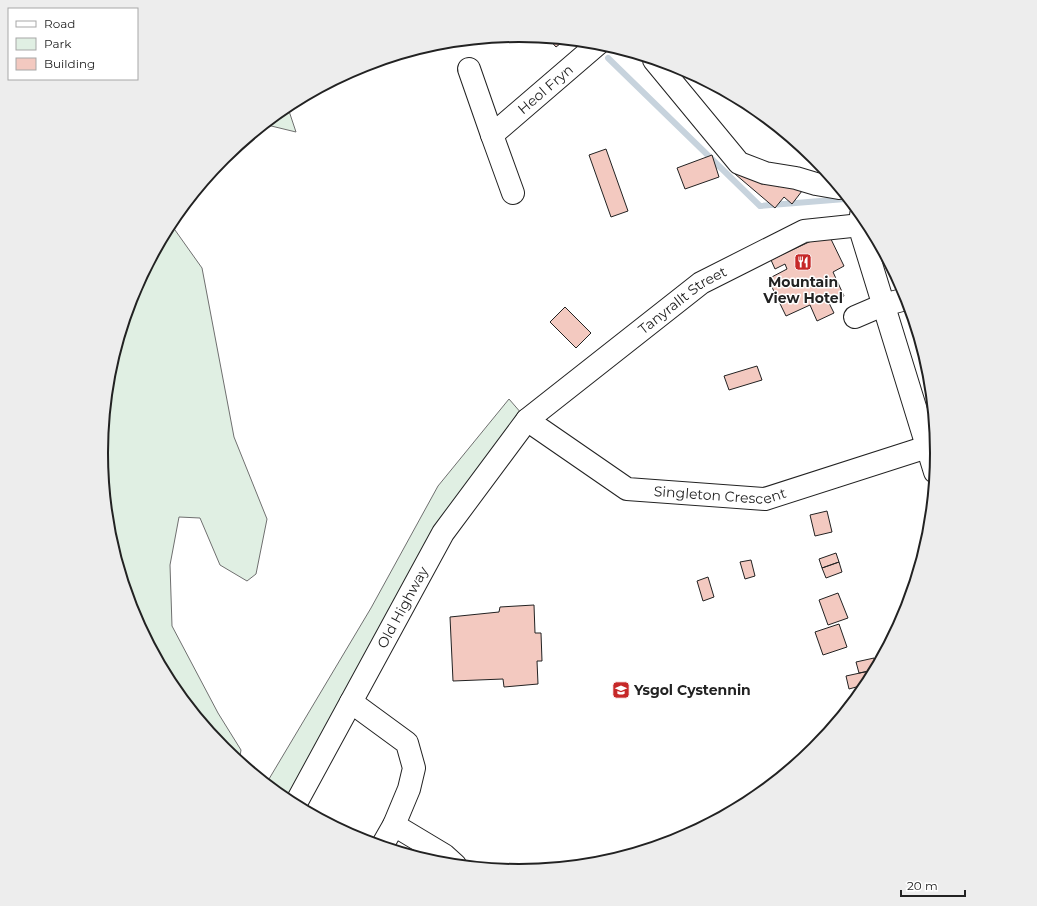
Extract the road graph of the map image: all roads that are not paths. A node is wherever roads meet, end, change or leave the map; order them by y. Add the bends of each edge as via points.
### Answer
1 (592, 49) edge
2 (660, 67) edge
3 (469, 69) dead end
4 (492, 135) junction
5 (832, 187) edge
6 (513, 193) dead end
7 (857, 221) edge
8 (861, 227) edge
9 (900, 301) edge
10 (883, 305) junction
11 (855, 317) dead end
12 (527, 420) junction
13 (927, 447) junction
14 (930, 456) edge
15 (351, 702) junction
16 (298, 800) edge
17 (394, 825) junction
18 (385, 841) edge
19 (446, 857) edge

1 - 4 street, Heol Fryn
2 - 5 street via 739,164 765,173
3 - 4 street
4 - 6 street
7 - 12 street, Tanyrallt Street via 804,231 701,283
8 - 10 street
9 - 10 street
10 - 11 street
10 - 13 street
12 - 13 street, Singleton Crescent via 628,489 765,500
12 - 15 street, Old Highway via 443,533
13 - 14 street
15 - 16 street, Old Highway
15 - 17 street via 407,743 414,768 409,789
17 - 18 street
17 - 19 street

